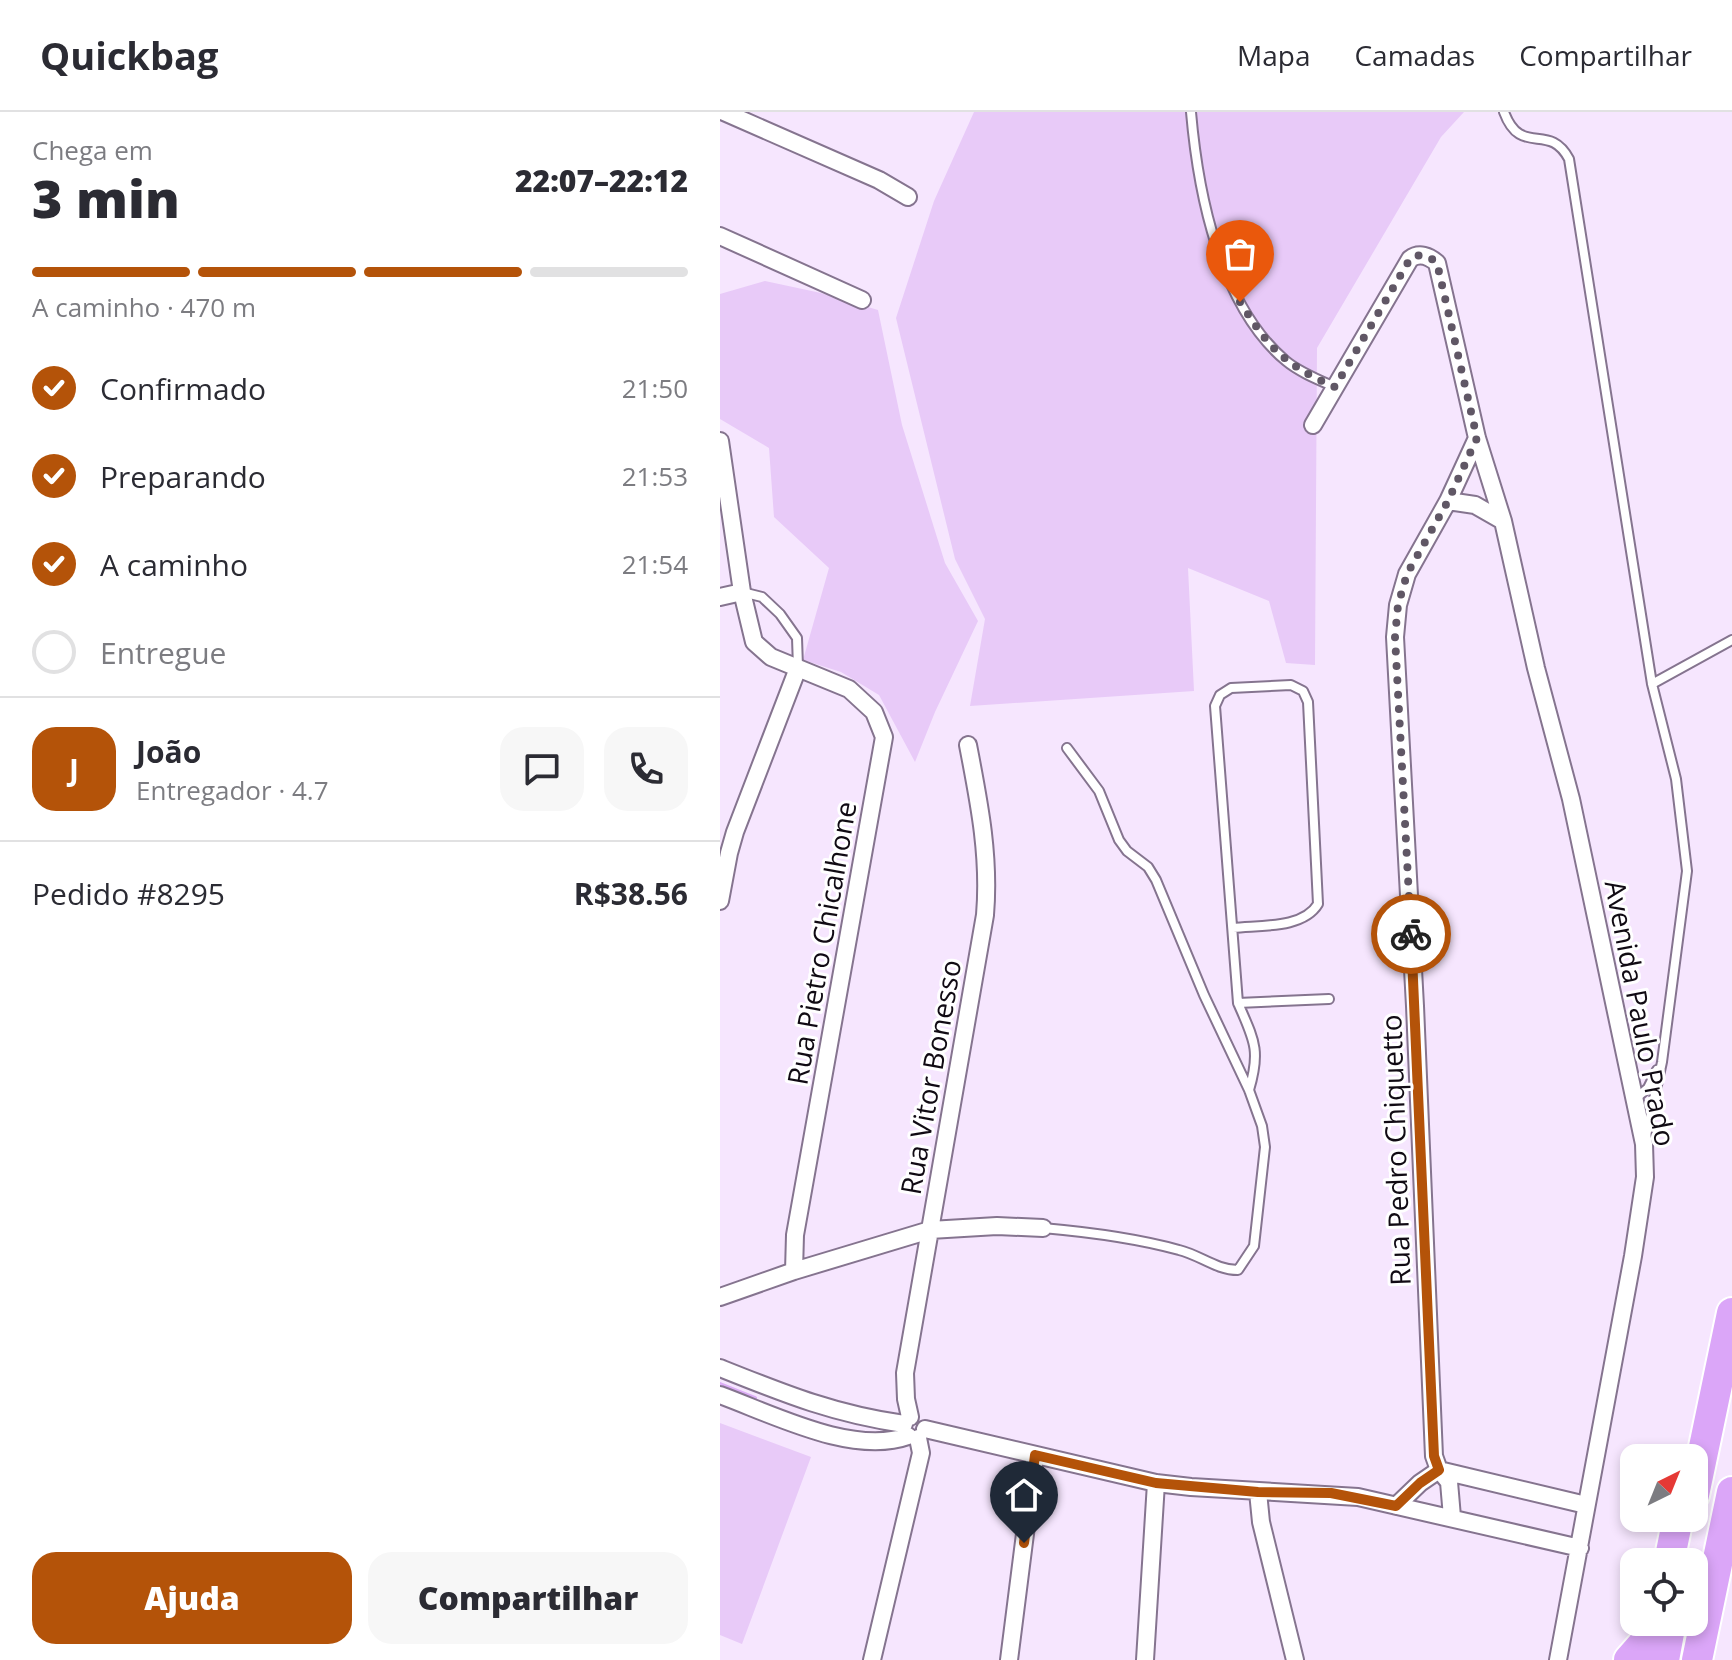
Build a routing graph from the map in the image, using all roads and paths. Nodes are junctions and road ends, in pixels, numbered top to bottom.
1 (724, 112) edge
2 (1191, 112) edge
3 (1504, 112) edge
4 (908, 197) dead end
5 (720, 236) edge
6 (862, 300) dead end
7 (1335, 387) junction
8 (1313, 425) dead end
9 (1477, 438) junction
10 (721, 453) edge
11 (1464, 467) junction
12 (1491, 477) junction
13 (1448, 501) junction
14 (1503, 521) junction
15 (742, 592) junction
16 (720, 597) edge
17 (1732, 640) edge
18 (798, 668) junction
19 (1652, 684) junction
20 (968, 745) dead end
21 (1067, 748) dead end
22 (720, 901) edge
23 (1233, 928) junction
24 (1329, 999) dead end
25 (1238, 1003) junction
26 (1662, 1062) junction
27 (1249, 1090) junction
28 (1635, 1099) junction
29 (1644, 1144) junction
30 (1043, 1228) joint
31 (930, 1230) junction
32 (794, 1271) junction
33 (720, 1297) edge
34 (1732, 1313) edge
35 (720, 1368) edge
36 (720, 1395) edge
37 (913, 1429) junction
38 (1705, 1444) edge
39 (1035, 1455) junction
40 (1439, 1470) junction
41 (1156, 1483) junction
42 (1258, 1492) junction
43 (1732, 1492) edge
44 (1586, 1505) junction
45 (1396, 1506) junction
46 (1452, 1517) junction
47 (1730, 1538) edge
48 (1580, 1548) junction
49 (1649, 1636) edge
50 (1668, 1636) edge
51 (872, 1660) edge
52 (1009, 1660) edge
53 (1145, 1660) edge
54 (1295, 1660) edge
55 (1558, 1660) edge
56 (1629, 1660) edge
57 (1664, 1660) edge
58 (1697, 1660) edge
59 (1716, 1660) edge

1 - 4 street
2 - 7 lane
3 - 19 lane
5 - 6 street
7 - 8 street
7 - 9 street, Avenida Paulo Prado
9 - 11 street, Rua Pedro Chiquetto
9 - 12 street, Avenida Paulo Prado
10 - 15 street, Rua Pietro Chicalhone
11 - 12 street
11 - 13 street, Rua Pedro Chiquetto
12 - 14 street, Avenida Paulo Prado
13 - 14 street
13 - 40 street, Rua Pedro Chiquetto
14 - 28 street, Avenida Paulo Prado
15 - 16 street
15 - 18 street, Rua Pietro Chicalhone
15 - 18 lane
17 - 19 lane
18 - 22 street
18 - 32 street, Rua Pietro Chicalhone
19 - 26 lane
20 - 31 street, Rua Vitor Bonesso
21 - 27 lane
23 - 23 lane
23 - 25 lane
24 - 25 lane
25 - 27 lane
26 - 28 lane
26 - 29 lane
27 - 30 lane
28 - 29 street, Avenida Paulo Prado
29 - 44 street, Avenida Paulo Prado
30 - 31 street
31 - 32 street
31 - 37 street, Rua Vitor Bonesso
32 - 33 street
34 - 38 highway
35 - 37 street
36 - 37 street
37 - 39 street
37 - 51 street, Rua Vitor Bonesso
39 - 41 street
39 - 52 street
40 - 44 street
40 - 45 street
40 - 46 street, Rua Pedro Chiquetto
41 - 42 street
41 - 53 street
42 - 45 street
42 - 54 street
43 - 47 highway
44 - 48 street, Avenida Paulo Prado
45 - 46 street
46 - 48 street
47 - 58 highway
47 - 59 highway
48 - 55 street, Avenida Paulo Prado
49 - 56 highway
50 - 57 highway

